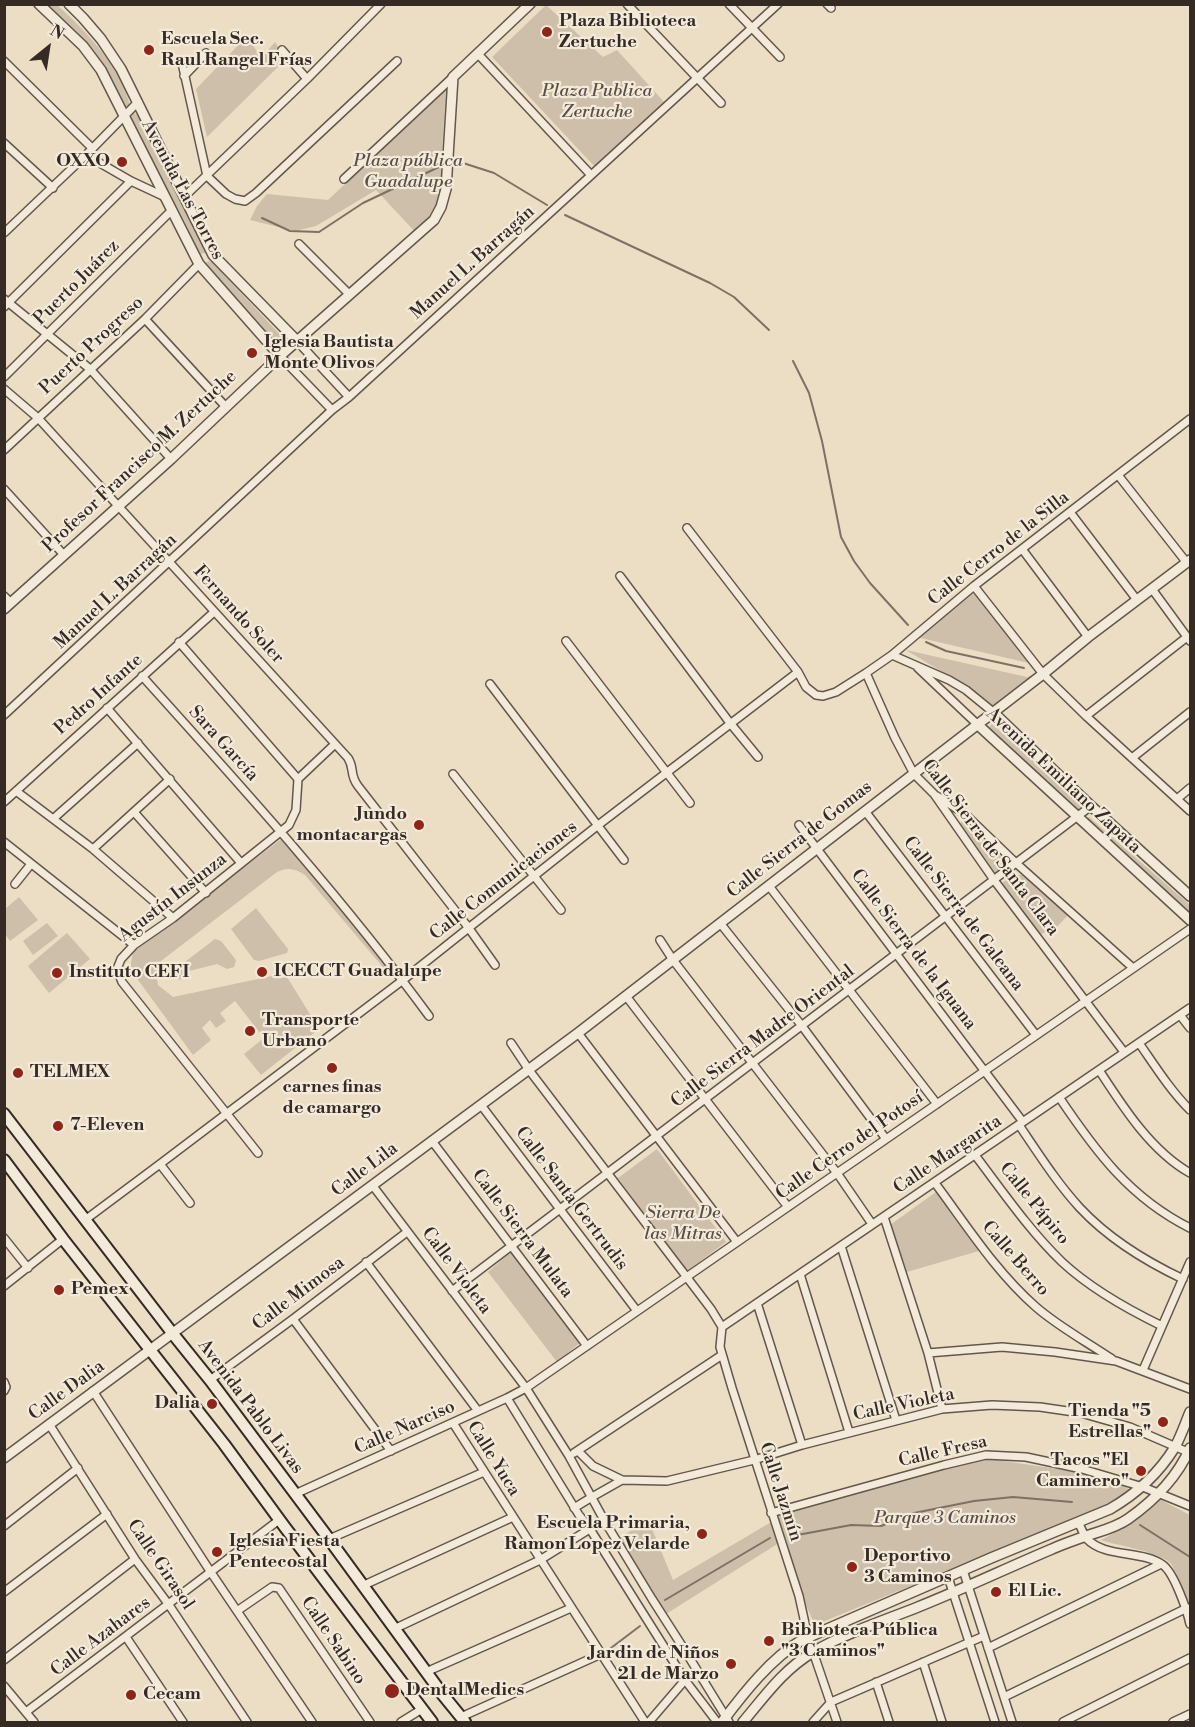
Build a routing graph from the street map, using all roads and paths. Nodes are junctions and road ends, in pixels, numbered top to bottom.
1 (39, 4) edge
2 (69, 4) edge
3 (381, 4) edge
4 (530, 4) edge
5 (627, 4) edge
6 (729, 4) edge
7 (778, 4) edge
8 (752, 28) junction
9 (282, 50) dead end
10 (206, 53) dead end
11 (478, 54) junction
12 (780, 57) dead end
13 (4, 60) edge
14 (397, 61) dead end
15 (182, 63) dead end
16 (184, 76) junction
17 (453, 77) junction
18 (307, 78) junction
19 (697, 79) junction
20 (138, 102) junction
21 (721, 103) dead end
22 (124, 117) junction
23 (4, 143) edge
24 (92, 148) junction
25 (86, 155) junction
26 (591, 175) junction
27 (207, 176) junction
28 (344, 179) dead end
29 (131, 181) junction
30 (53, 188) junction
31 (163, 196) junction
32 (184, 197) junction
33 (171, 210) junction
34 (5, 231) edge
35 (299, 244) dead end
36 (200, 264) junction
37 (349, 294) junction
38 (6, 303) edge
39 (145, 319) junction
40 (47, 334) junction
41 (297, 342) junction
42 (280, 356) junction
43 (90, 369) junction
44 (4, 377) edge
45 (4, 389) edge
46 (349, 397) junction
47 (226, 407) junction
48 (332, 411) junction
49 (38, 418) junction
50 (1191, 418) edge
51 (4, 450) edge
52 (171, 459) junction
53 (1118, 475) junction
54 (4, 489) edge
55 (118, 507) junction
56 (1070, 512) junction
57 (687, 528) dead end
58 (1022, 549) junction
59 (64, 555) junction
60 (170, 562) junction
61 (1189, 562) edge
62 (620, 576) dead end
63 (974, 586) junction
64 (1152, 589) junction
65 (1137, 600) junction
66 (7, 603) edge
67 (214, 612) junction
68 (1088, 637) junction
69 (1189, 639) edge
70 (566, 641) dead end
71 (179, 642) junction
72 (892, 655) junction
73 (914, 664) junction
74 (798, 672) junction
75 (866, 673) junction
76 (1043, 674) junction
77 (142, 676) junction
78 (490, 684) dead end
79 (107, 708) junction
80 (993, 712) junction
81 (1191, 712) edge
82 (4, 715) edge
83 (1086, 716) junction
84 (730, 723) junction
85 (977, 724) junction
86 (138, 743) junction
87 (335, 744) junction
88 (758, 757) dead end
89 (1132, 758) junction
90 (666, 773) junction
91 (453, 774) dead end
92 (914, 774) junction
93 (170, 779) junction
94 (298, 779) junction
95 (1191, 788) edge
96 (16, 791) junction
97 (934, 794) junction
98 (1177, 799) junction
99 (4, 802) edge
100 (690, 803) dead end
101 (1091, 806) junction
102 (865, 811) junction
103 (1191, 811) edge
104 (134, 812) junction
105 (1077, 817) junction
106 (53, 819) junction
107 (799, 825) dead end
108 (597, 826) junction
109 (282, 831) junction
110 (4, 842) edge
111 (93, 849) junction
112 (817, 849) junction
113 (624, 860) dead end
114 (241, 863) junction
115 (1016, 863) junction
116 (32, 864) junction
117 (533, 876) junction
118 (994, 880) junction
119 (15, 884) dead end
120 (769, 886) junction
121 (206, 893) junction
122 (1191, 896) edge
123 (561, 910) dead end
124 (946, 916) junction
125 (173, 918) junction
126 (1191, 920) edge
127 (720, 923) junction
128 (468, 927) junction
129 (1191, 929) edge
130 (660, 940) dead end
131 (134, 945) junction
132 (897, 954) junction
133 (673, 960) junction
134 (495, 965) dead end
135 (1133, 968) junction
136 (403, 980) junction
137 (849, 990) junction
138 (626, 996) junction
139 (1086, 1001) junction
140 (1191, 1008) edge
141 (1180, 1015) junction
142 (429, 1016) dead end
143 (802, 1026) junction
144 (1191, 1028) edge
145 (578, 1033) junction
146 (1036, 1035) junction
147 (511, 1043) dead end
148 (1139, 1043) junction
149 (1124, 1052) junction
150 (753, 1063) junction
151 (529, 1070) junction
152 (986, 1070) junction
153 (1099, 1070) junction
154 (1059, 1097) junction
155 (705, 1099) junction
156 (936, 1104) junction
157 (481, 1105) junction
158 (1191, 1110) edge
159 (226, 1113) junction
160 (4, 1114) edge
161 (1021, 1124) junction
162 (657, 1136) junction
163 (886, 1139) junction
164 (432, 1141) junction
165 (258, 1153) dead end
166 (975, 1155) junction
167 (4, 1160) edge
168 (160, 1164) junction
169 (608, 1173) junction
170 (837, 1173) junction
171 (1191, 1173) edge
172 (935, 1183) junction
173 (373, 1186) junction
174 (190, 1203) dead end
175 (788, 1207) junction
176 (559, 1210) junction
177 (884, 1216) junction
178 (85, 1220) junction
179 (872, 1224) junction
180 (1191, 1228) edge
181 (407, 1232) junction
182 (4, 1238) edge
183 (63, 1239) junction
184 (737, 1242) junction
185 (512, 1246) junction
186 (841, 1246) junction
187 (1191, 1262) edge
188 (366, 1263) junction
189 (28, 1268) junction
190 (800, 1274) junction
191 (687, 1277) junction
192 (1183, 1279) junction
193 (4, 1286) edge
194 (452, 1291) junction
195 (757, 1303) junction
196 (637, 1311) junction
197 (293, 1319) junction
198 (1162, 1326) junction
199 (722, 1327) junction
200 (173, 1334) junction
201 (587, 1346) junction
202 (150, 1350) junction
203 (928, 1353) junction
204 (722, 1355) junction
205 (1116, 1361) junction
206 (1143, 1370) junction
207 (210, 1380) junction
208 (526, 1388) junction
209 (1191, 1389) edge
210 (93, 1391) junction
211 (507, 1398) junction
212 (942, 1409) junction
213 (478, 1411) junction
214 (1191, 1412) edge
215 (896, 1420) junction
216 (453, 1422) junction
217 (49, 1424) junction
218 (849, 1432) junction
219 (802, 1444) junction
220 (1175, 1446) junction
221 (391, 1451) junction
222 (578, 1451) junction
223 (1190, 1451) edge
224 (569, 1456) junction
225 (4, 1458) edge
226 (754, 1460) junction
227 (78, 1468) junction
228 (484, 1472) junction
229 (622, 1480) junction
230 (1143, 1487) junction
231 (1160, 1493) junction
232 (295, 1494) junction
233 (592, 1497) junction
234 (1191, 1506) edge
235 (574, 1509) junction
236 (771, 1513) junction
237 (107, 1514) junction
238 (513, 1517) junction
239 (279, 1520) junction
240 (604, 1520) junction
241 (1078, 1522) junction
242 (4, 1526) edge
243 (590, 1529) junction
244 (1085, 1536) junction
245 (329, 1539) junction
246 (135, 1559) junction
247 (540, 1560) junction
248 (1161, 1563) junction
249 (963, 1570) junction
250 (210, 1571) junction
251 (948, 1577) junction
252 (362, 1586) junction
253 (968, 1586) junction
254 (4, 1592) edge
255 (953, 1593) junction
256 (169, 1605) junction
257 (572, 1608) junction
258 (1187, 1608) junction
259 (237, 1611) junction
260 (1191, 1624) edge
261 (394, 1629) junction
262 (984, 1636) junction
263 (126, 1637) junction
264 (808, 1637) junction
265 (969, 1642) junction
266 (988, 1648) junction
267 (814, 1652) junction
268 (601, 1654) junction
269 (1191, 1658) edge
270 (4, 1660) edge
271 (923, 1662) junction
272 (426, 1672) junction
273 (685, 1680) junction
274 (876, 1682) junction
275 (4, 1686) edge
276 (1004, 1697) junction
277 (831, 1702) junction
278 (422, 1709) junction
279 (27, 1712) junction
280 (1191, 1714) edge
281 (463, 1720) edge
282 (726, 1720) edge
283 (34, 1722) edge
284 (183, 1722) edge
285 (247, 1722) edge
286 (312, 1722) edge
287 (370, 1722) edge
288 (401, 1722) edge
289 (432, 1722) edge
290 (647, 1722) edge
291 (717, 1722) edge
292 (743, 1722) edge
293 (813, 1722) edge
294 (837, 1722) edge
295 (889, 1722) edge
296 (942, 1722) edge
297 (995, 1722) edge
298 (1012, 1722) edge
299 (1063, 1722) edge
300 (1173, 1722) edge

1 - 22 street, Avenida Las Torres
2 - 20 street, Avenida Las Torres
3 - 18 street
4 - 11 street
5 - 19 street
6 - 8 street
7 - 8 street, Manuel L. Barragán
8 - 12 street
8 - 19 street, Manuel L. Barragán
9 - 18 street
10 - 16 street
11 - 17 street
11 - 26 street
13 - 24 street
14 - 27 street
15 - 16 street
16 - 27 street
17 - 28 street
17 - 37 street, Profesor Francisco M. Zertuche
18 - 27 street
19 - 21 street
19 - 26 street, Manuel L. Barragán
20 - 22 street
20 - 32 street, Avenida Las Torres
22 - 24 street
22 - 31 street, Avenida Las Torres
23 - 30 street
24 - 25 street
25 - 29 street
25 - 30 street
26 - 46 street, Manuel L. Barragán
27 - 32 street
29 - 31 street
29 - 38 street
30 - 34 street
31 - 33 street, Avenida Las Torres
32 - 41 street, Avenida Las Torres
33 - 36 street, Avenida Las Torres
33 - 40 street, Puerto Juárez
35 - 37 street
36 - 39 street, Puerto Progreso
36 - 42 street, Avenida Las Torres
37 - 41 street, Profesor Francisco M. Zertuche
38 - 40 street
39 - 43 street, Puerto Progreso
39 - 47 street
40 - 43 street
40 - 44 street, Puerto Juárez
41 - 42 street, Profesor Francisco M. Zertuche
41 - 46 street, Avenida Las Torres
42 - 47 street, Profesor Francisco M. Zertuche
42 - 48 street, Avenida Las Torres
43 - 49 street, Puerto Progreso
43 - 52 street
45 - 49 street, Fernando Soler
46 - 48 street, Manuel L. Barragán
47 - 52 street, Profesor Francisco M. Zertuche
48 - 60 street, Manuel L. Barragán
49 - 51 street, Puerto Progreso
49 - 55 street, Fernando Soler
50 - 53 street, Calle Cerro de la Silla
52 - 55 street, Profesor Francisco M. Zertuche
53 - 56 street, Calle Cerro de la Silla
53 - 61 street
54 - 59 street
55 - 59 street, Profesor Francisco M. Zertuche
55 - 60 street, Fernando Soler
56 - 58 street, Calle Cerro de la Silla
56 - 65 street
57 - 74 street
58 - 63 street, Calle Cerro de la Silla
58 - 68 street
59 - 66 street, Profesor Francisco M. Zertuche
60 - 67 street, Fernando Soler
60 - 82 street, Manuel L. Barragán
61 - 64 street, Calle Sierra de Gomas
62 - 84 street
63 - 72 street, Calle Cerro de la Silla
63 - 76 street
64 - 65 street, Calle Sierra de Gomas
64 - 69 street
65 - 68 street, Calle Sierra de Gomas
67 - 71 street, Pedro Infante
67 - 87 street, Fernando Soler
68 - 76 street, Calle Sierra de Gomas
69 - 83 street
70 - 90 street
71 - 77 street, Pedro Infante
71 - 94 street
72 - 73 street, Avenida Emiliano Zapata
72 - 75 street, Calle Cerro de la Silla
73 - 80 street, Avenida Emiliano Zapata
73 - 85 street, Avenida Emiliano Zapata
74 - 75 street, Calle Cerro de la Silla
74 - 84 street, Calle Comunicaciones
75 - 92 street, Calle Sierra de Santa Clara
76 - 80 street, Calle Sierra de Gomas
76 - 83 street
77 - 79 street, Pedro Infante
77 - 109 street, Sara García
78 - 108 street
79 - 86 street
79 - 96 street, Pedro Infante
80 - 85 street, Calle Sierra de Gomas
80 - 101 street, Avenida Emiliano Zapata
81 - 89 street
83 - 89 street
84 - 88 street
84 - 90 street, Calle Comunicaciones
85 - 92 street, Calle Sierra de Gomas
85 - 105 street, Avenida Emiliano Zapata
86 - 93 street
86 - 106 street
87 - 94 street
87 - 128 street, Fernando Soler
89 - 98 street
90 - 100 street
90 - 108 street, Calle Comunicaciones
91 - 117 street
92 - 97 street, Calle Sierra de Santa Clara
92 - 102 street, Calle Sierra de Gomas
93 - 104 street
93 - 114 street
94 - 109 street, Agustín Insunza
95 - 98 street
96 - 99 street, Pedro Infante
96 - 106 street
97 - 115 street
97 - 118 street, Calle Sierra de Santa Clara
98 - 103 street
101 - 105 street, Calle Sierra Madre Oriental
101 - 122 street, Avenida Emiliano Zapata
102 - 112 street, Calle Sierra de Gomas
102 - 124 street, Calle Sierra de Galeana
104 - 111 street
104 - 121 street
105 - 115 street, Calle Sierra Madre Oriental
105 - 126 street, Avenida Emiliano Zapata
106 - 111 street
107 - 112 street, Calle Sierra de la Iguana
108 - 113 street
108 - 117 street, Calle Comunicaciones
109 - 114 street, Agustín Insunza
109 - 136 street, Sara García
110 - 116 street
111 - 125 street
112 - 120 street, Calle Sierra de Gomas
112 - 132 street, Calle Sierra de la Iguana
114 - 121 street, Agustín Insunza
115 - 118 street, Calle Sierra Madre Oriental
115 - 135 street
116 - 119 street
116 - 131 street
117 - 123 street
117 - 128 street, Calle Comunicaciones
118 - 124 street, Calle Sierra Madre Oriental
118 - 139 street, Calle Sierra de Santa Clara
120 - 127 street, Calle Sierra de Gomas
120 - 137 street
121 - 125 street, Agustín Insunza
124 - 132 street, Calle Sierra Madre Oriental
124 - 146 street, Calle Sierra de Galeana
125 - 131 street, Agustín Insunza
127 - 133 street, Calle Sierra de Gomas
127 - 143 street
128 - 134 street, Fernando Soler
128 - 136 street, Calle Comunicaciones
129 - 135 street, Calle Cerro del Potosí
130 - 133 street
131 - 159 street, Agustín Insunza
132 - 137 street, Calle Sierra Madre Oriental
132 - 152 street, Calle Sierra de la Iguana
133 - 138 street, Calle Sierra de Gomas
133 - 150 street
135 - 139 street, Calle Cerro del Potosí
136 - 142 street, Sara García
136 - 159 street, Calle Comunicaciones
137 - 143 street, Calle Sierra Madre Oriental
137 - 156 street
138 - 145 street, Calle Sierra de Gomas
138 - 155 street
139 - 146 street, Calle Cerro del Potosí
139 - 149 street, Calle Sierra de Santa Clara
140 - 141 street, Calle Margarita
141 - 144 street
141 - 148 street, Calle Margarita
143 - 150 street, Calle Sierra Madre Oriental
143 - 163 street
145 - 151 street, Calle Lila
145 - 162 street
146 - 152 street, Calle Cerro del Potosí
147 - 151 street
148 - 149 street, Calle Margarita
148 - 158 street
149 - 153 street, Calle Margarita
150 - 155 street, Calle Sierra Madre Oriental
150 - 170 street
151 - 157 street, Calle Lila
151 - 169 street
152 - 156 street, Calle Cerro del Potosí
152 - 161 street, Calle Sierra de la Iguana
153 - 154 street, Calle Margarita
153 - 171 street
154 - 161 street, Calle Margarita
154 - 180 street
155 - 162 street, Calle Sierra Madre Oriental
155 - 175 street
156 - 163 street, Calle Cerro del Potosí
157 - 164 street, Calle Lila
157 - 176 street, Calle Santa Gertrudis
159 - 165 street, Agustín Insunza
159 - 168 street, Calle Comunicaciones
160 - 178 main road, Avenida Pablo Livas
161 - 166 street, Calle Margarita
161 - 192 street, Calle Sierra de la Iguana
162 - 169 street, Calle Sierra Madre Oriental
162 - 184 street
163 - 170 street, Calle Cerro del Potosí
164 - 173 street, Calle Lila
164 - 185 street, Calle Sierra Mulata
166 - 172 street, Calle Margarita
166 - 198 street, Calle Pápiro
167 - 183 main road
168 - 174 street
168 - 178 street, Calle Comunicaciones
169 - 176 street, Calle Sierra Madre Oriental
169 - 191 street
170 - 175 street, Calle Cerro del Potosí
170 - 179 street
172 - 177 street, Calle Margarita
172 - 205 street, Calle Berro
173 - 181 street, Calle Violeta
173 - 200 street, Calle Lila
175 - 184 street, Calle Cerro del Potosí
176 - 185 street, Calle Sierra Madre Oriental
176 - 196 street, Calle Santa Gertrudis
177 - 179 street, Calle Margarita
177 - 203 street
178 - 200 main road, Avenida Pablo Livas
179 - 186 street, Calle Margarita
181 - 188 street, Calle Mimosa
181 - 194 street, Calle Violeta
182 - 189 street
183 - 189 street
183 - 202 main road
184 - 191 street, Calle Cerro del Potosí
185 - 194 street, Calle Sierra Madre Oriental
185 - 201 street, Calle Sierra Mulata
186 - 190 street, Calle Margarita
186 - 215 street
187 - 192 street
188 - 197 street, Calle Mimosa
188 - 213 street
189 - 193 street
190 - 195 street, Calle Margarita
190 - 218 street
191 - 196 street, Calle Cerro del Potosí
191 - 199 street
192 - 198 street
194 - 208 street, Calle Violeta
195 - 199 street, Calle Margarita
195 - 219 street
196 - 201 street, Calle Cerro del Potosí
197 - 207 street, Calle Mimosa
197 - 221 street
198 - 206 street
199 - 204 street, Calle Jazmín
200 - 202 street, Calle Lila
200 - 207 main road, Avenida Pablo Livas
201 - 208 street, Calle Cerro del Potosí
202 - 210 street, Calle Dalia
202 - 239 main road
203 - 205 street
203 - 212 street
204 - 222 street
204 - 226 street, Calle Jazmín
205 - 206 street
206 - 209 street
207 - 232 main road, Avenida Pablo Livas
208 - 211 street, Calle Narciso
208 - 224 street, Calle Violeta
210 - 217 street, Calle Dalia
210 - 250 street
211 - 213 street, Calle Narciso
211 - 235 street
212 - 215 street, Calle Violeta
212 - 220 street, Calle Violeta
213 - 216 street, Calle Narciso
214 - 220 street
215 - 218 street, Calle Violeta
216 - 221 street, Calle Narciso
216 - 228 street, Calle Yuca
217 - 225 street, Calle Dalia
217 - 227 street, Calle Girasol
218 - 219 street, Calle Violeta
219 - 226 street, Calle Violeta
220 - 223 street, Calle Violeta
220 - 230 street
221 - 232 street, Calle Narciso
222 - 224 street
222 - 229 street, Calle Violeta
223 - 231 street
224 - 233 street, Calle Violeta
226 - 229 street, Calle Violeta
226 - 236 street, Calle Jazmín
227 - 237 street, Calle Girasol
227 - 242 street
228 - 238 street, Calle Yuca
228 - 245 street
229 - 233 street
230 - 231 street, Calle Fresa
230 - 236 street, Calle Fresa
230 - 241 street
231 - 234 street, Calle Fresa
231 - 244 street
232 - 245 main road, Avenida Pablo Livas
233 - 235 street
233 - 240 street, Calle Violeta
235 - 243 street
236 - 264 street, Calle Jazmín
237 - 246 street, Calle Girasol
237 - 254 street
238 - 247 street, Calle Yuca
238 - 252 street
239 - 250 street, Calle Azahares
239 - 278 main road
240 - 243 street
240 - 282 street, Calle Violeta
241 - 244 street
241 - 249 street
243 - 247 street
243 - 273 street
244 - 248 street
244 - 253 street
245 - 252 main road, Avenida Pablo Livas
246 - 256 street, Calle Girasol
246 - 270 street
247 - 257 street, Calle Yuca
247 - 261 street
248 - 258 street
248 - 266 street
249 - 251 street
249 - 253 street
250 - 256 street, Calle Azahares
250 - 259 street
251 - 255 street
251 - 264 street
252 - 261 main road, Avenida Pablo Livas
253 - 255 street
253 - 262 street
255 - 265 street
255 - 267 street
256 - 263 street, Calle Azahares
256 - 285 street, Calle Girasol
257 - 268 street, Calle Yuca
257 - 272 street
258 - 260 street
258 - 276 street
259 - 286 street
259 - 287 street, Calle Sabino
261 - 272 main road, Avenida Pablo Livas
262 - 265 street
262 - 266 street
263 - 279 street, Calle Azahares
263 - 284 street
264 - 267 street, Calle Jazmín
264 - 282 street
265 - 271 street
265 - 297 street
266 - 276 street
267 - 277 street, Calle Jazmín
267 - 292 street
268 - 281 street
268 - 290 street, Calle Yuca
269 - 299 street
271 - 274 street
271 - 296 street
272 - 281 main road, Avenida Pablo Livas
273 - 290 street
273 - 291 street
274 - 277 street
274 - 295 street
275 - 279 street
276 - 298 street
277 - 293 street
277 - 294 street, Calle Jazmín
278 - 288 street
278 - 289 main road
279 - 283 street
280 - 300 street

